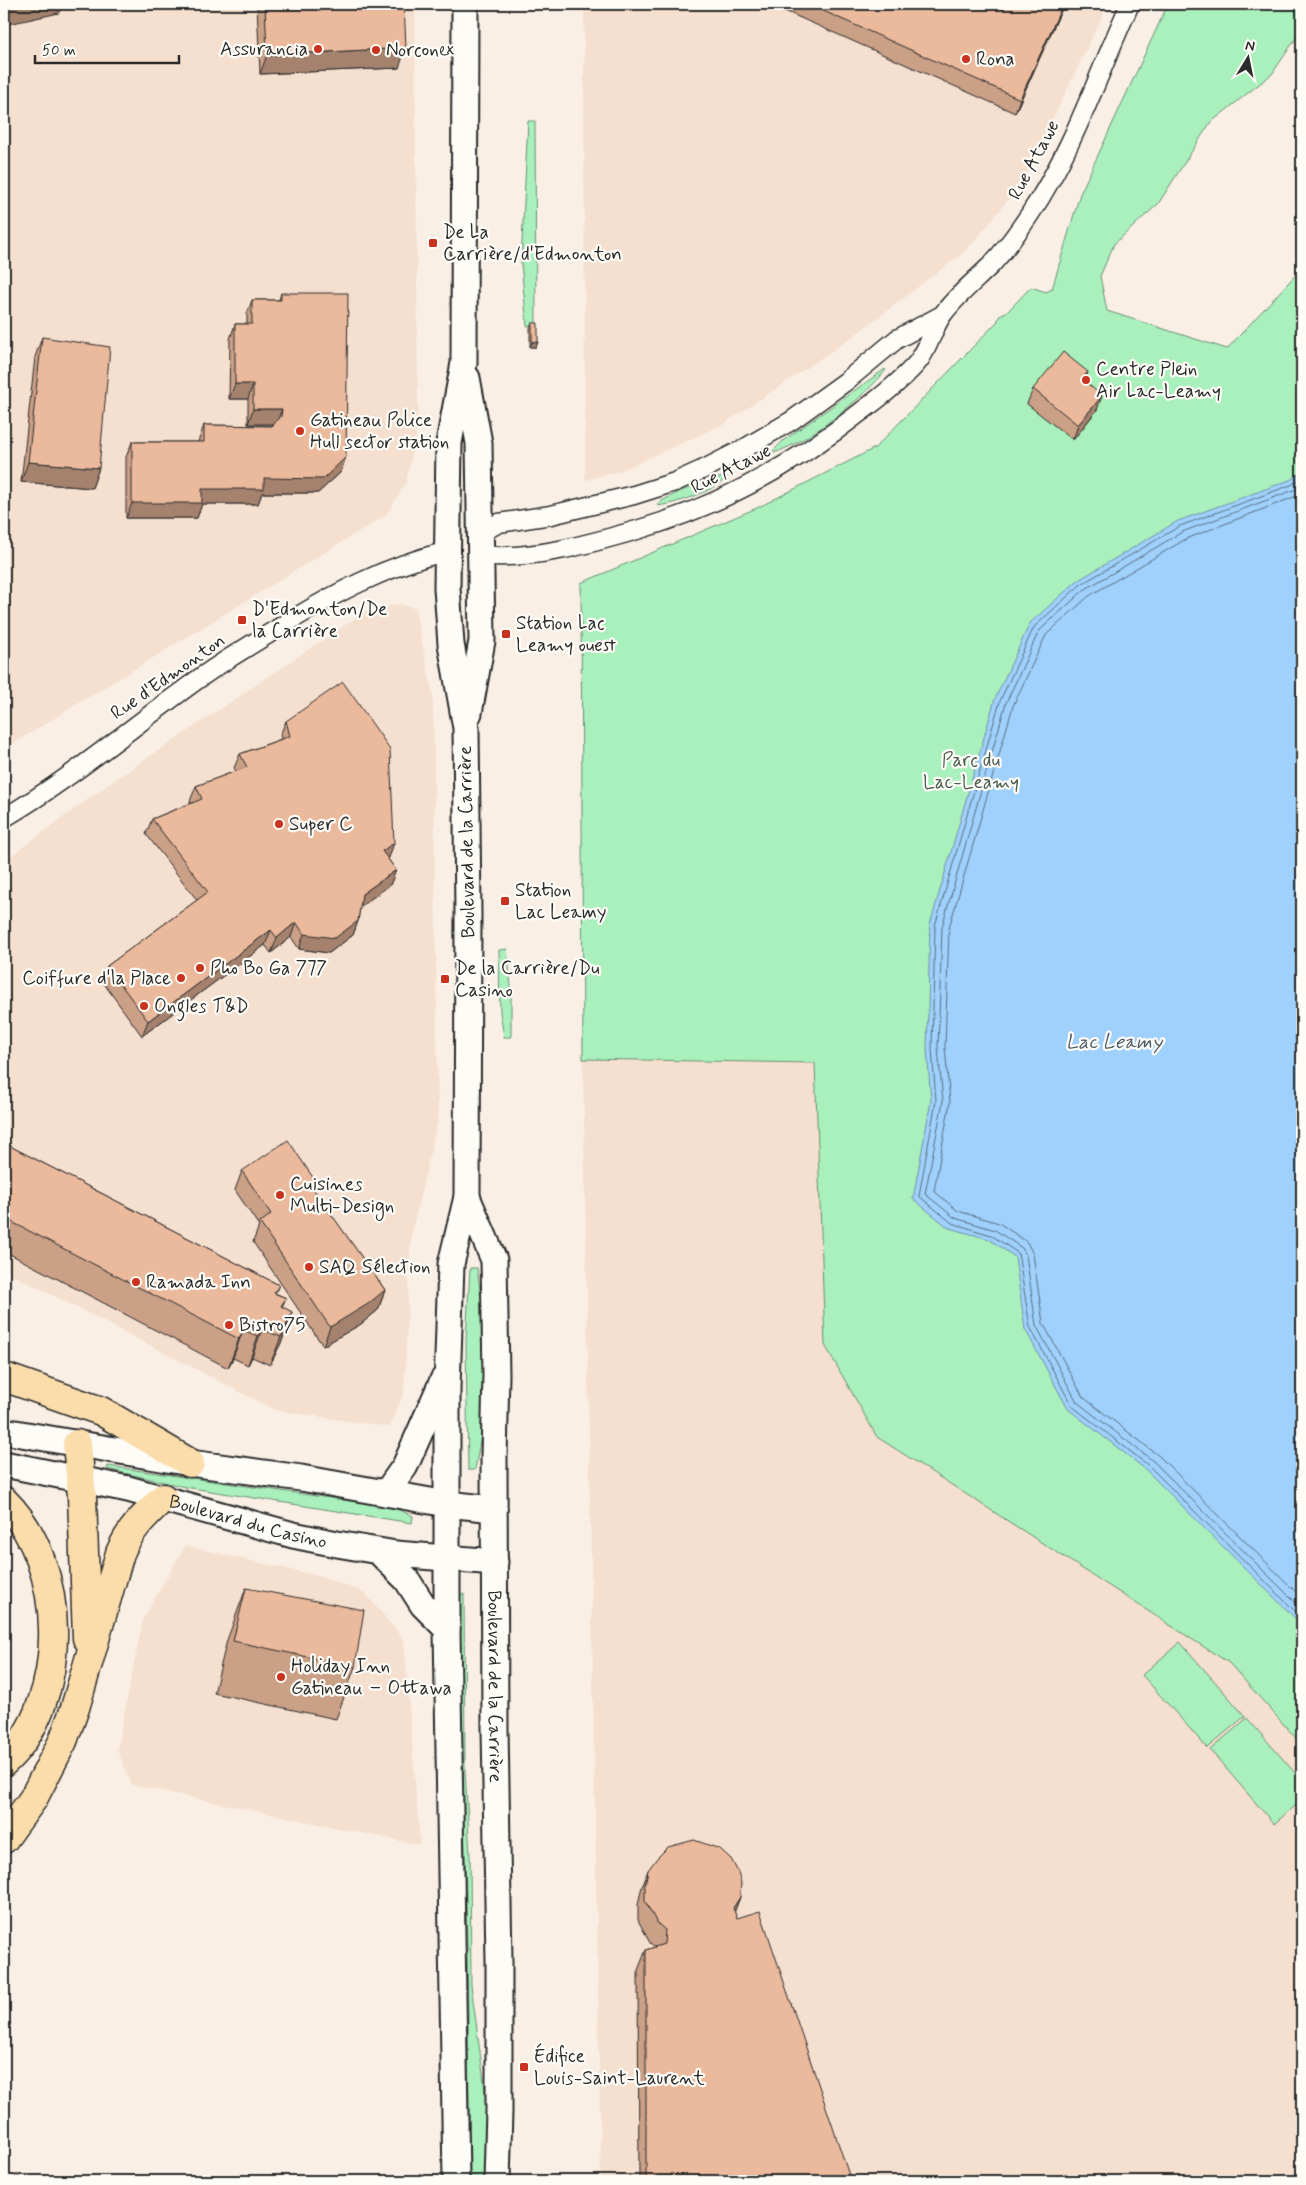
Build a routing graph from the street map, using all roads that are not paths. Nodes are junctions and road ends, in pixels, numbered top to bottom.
1 (465, 4) edge
2 (1130, 4) edge
3 (942, 315) junction
4 (464, 363) junction
5 (480, 544) junction
6 (448, 551) junction
7 (466, 728) junction
8 (4, 818) edge
9 (467, 1197) junction
10 (447, 1371) junction
11 (4, 1377) edge
12 (4, 1431) edge
13 (77, 1444) junction
14 (190, 1463) junction
15 (4, 1464) edge
16 (80, 1478) junction
17 (386, 1493) junction
18 (163, 1498) junction
19 (4, 1502) edge
20 (447, 1504) junction
21 (494, 1509) junction
22 (379, 1552) junction
23 (447, 1558) junction
24 (495, 1562) junction
25 (447, 1629) junction
26 (87, 1662) junction
27 (4, 1762) edge
28 (4, 1839) edge
29 (456, 2181) edge
30 (497, 2181) edge

1 - 4 main road, Boulevard de la Carrière
2 - 3 street, Rue Atawe
3 - 5 street, Rue Atawe
3 - 5 street, Rue Atawe
4 - 5 main road, Boulevard de la Carrière
4 - 6 main road, Boulevard de la Carrière
5 - 6 main road
5 - 7 main road, Boulevard de la Carrière
6 - 7 main road, Boulevard de la Carrière
6 - 8 street, Rue d'Edmonton
7 - 9 main road, Boulevard de la Carrière
9 - 10 main road, Boulevard de la Carrière
9 - 21 main road, Boulevard de la Carrière
10 - 17 main road
10 - 20 main road, Boulevard de la Carrière
11 - 14 highway
12 - 13 main road, Boulevard du Casino
13 - 14 main road, Boulevard du Casino
13 - 16 highway
14 - 17 main road, Boulevard du Casino
15 - 16 main road, Boulevard du Casino
16 - 18 main road, Boulevard du Casino
16 - 26 highway
17 - 20 main road, Boulevard du Casino
18 - 22 main road, Boulevard du Casino
18 - 26 highway
19 - 27 highway
20 - 21 main road, Boulevard du Casino
20 - 23 main road, Boulevard de la Carrière
21 - 24 main road, Boulevard de la Carrière
22 - 23 main road, Boulevard du Casino
22 - 25 main road
23 - 24 main road, Boulevard du Casino
23 - 25 main road, Boulevard de la Carrière
24 - 30 main road, Boulevard de la Carrière
25 - 29 main road, Boulevard de la Carrière
26 - 28 highway

